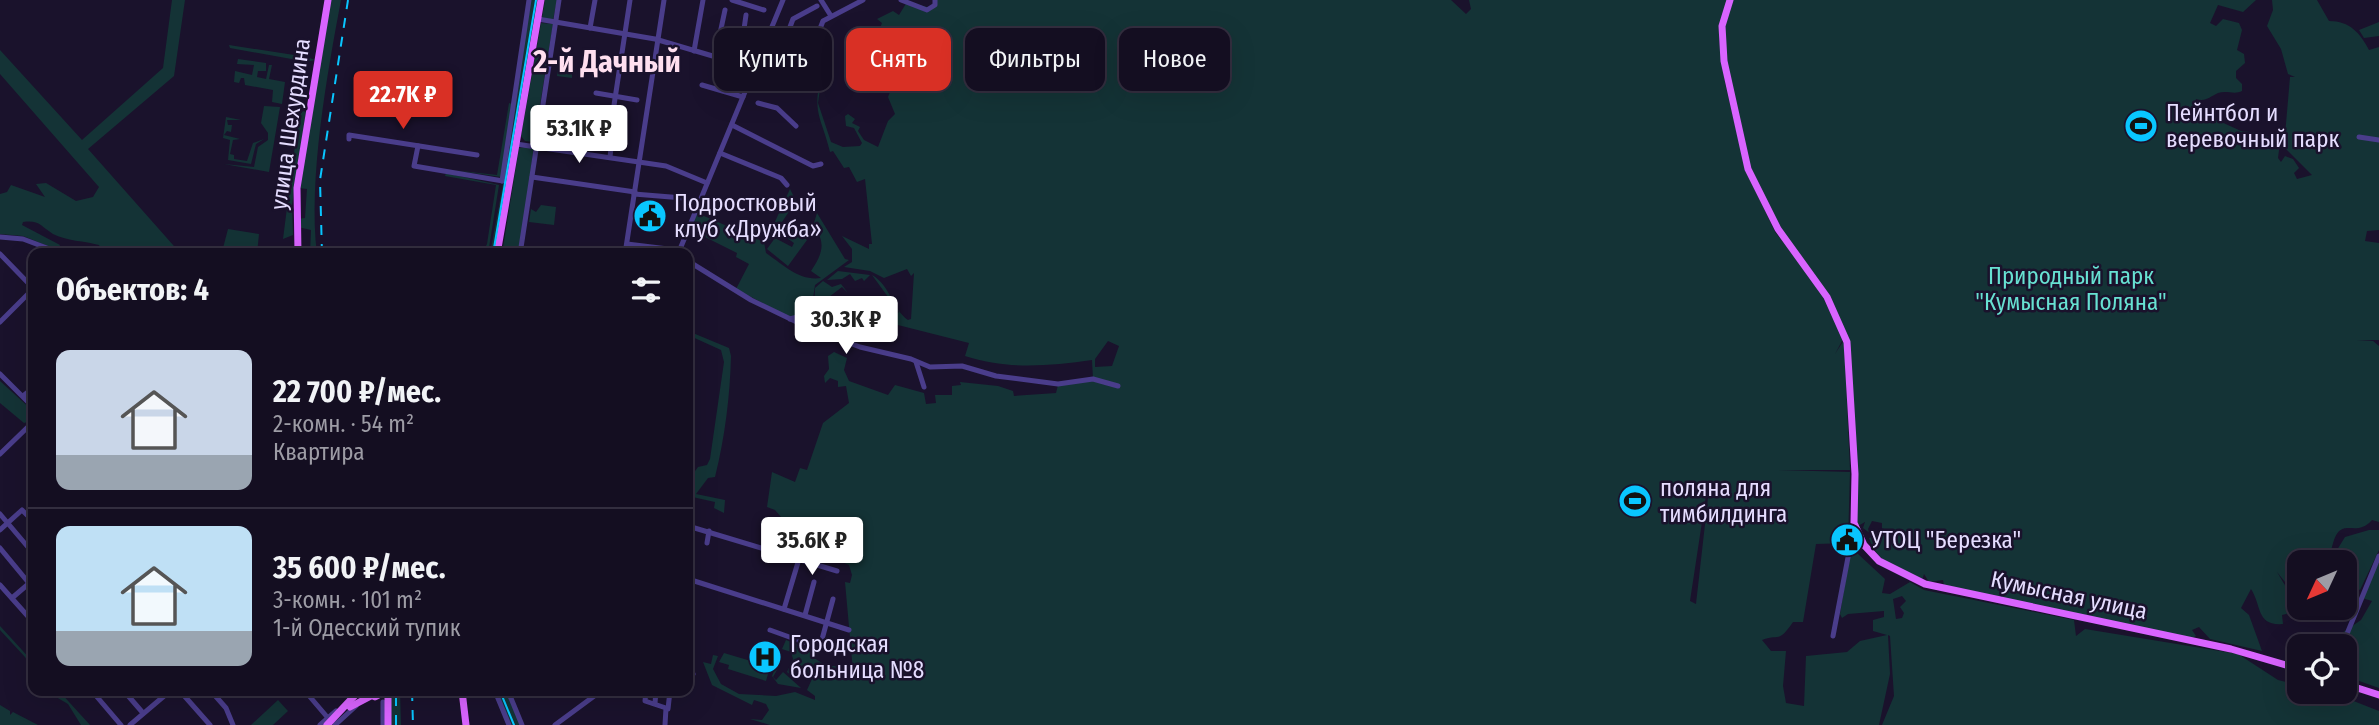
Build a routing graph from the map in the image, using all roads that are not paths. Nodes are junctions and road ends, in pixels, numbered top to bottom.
1 (328, 0) edge
2 (529, 0) edge
3 (541, 0) edge
4 (559, 0) edge
5 (595, 0) edge
6 (630, 0) edge
7 (664, 0) edge
8 (703, 0) edge
9 (732, 0) edge
10 (783, 0) edge
11 (863, 0) edge
12 (901, 0) edge
13 (934, 0) edge
14 (1730, 0) edge
15 (744, 2) edge
16 (819, 3) edge
17 (725, 10) dead end
18 (764, 10) dead end
19 (747, 15) dead end
20 (831, 16) junction
21 (538, 19) junction
22 (555, 22) junction
23 (721, 28) edge
24 (745, 28) edge
25 (773, 28) edge
26 (790, 28) edge
27 (820, 28) edge
28 (590, 29) junction
29 (625, 35) junction
30 (659, 41) junction
31 (694, 51) junction
32 (714, 57) edge
33 (702, 85) dead end
34 (746, 91) edge
35 (596, 93) dead end
36 (615, 96) junction
37 (743, 97) junction
38 (637, 100) dead end
39 (758, 103) dead end
40 (732, 125) junction
41 (796, 126) dead end
42 (2359, 137) dead end
43 (349, 139) dead end
44 (2379, 140) edge
45 (519, 142) junction
46 (537, 145) junction
47 (418, 146) junction
48 (806, 150) dead end
49 (720, 153) junction
50 (477, 155) dead end
51 (610, 157) junction
52 (799, 158) junction
53 (639, 162) junction
54 (821, 164) dead end
55 (532, 177) junction
56 (506, 181) junction
57 (707, 183) junction
58 (787, 184) dead end
59 (634, 193) junction
60 (683, 198) dead end
61 (0, 237) edge
62 (627, 244) junction
63 (48, 248) edge
64 (298, 248) edge
65 (498, 248) edge
66 (521, 248) edge
67 (626, 248) edge
68 (660, 248) edge
69 (680, 248) edge
70 (0, 254) edge
71 (693, 264) edge
72 (28, 284) edge
73 (28, 294) edge
74 (812, 313) dead end
75 (790, 319) junction
76 (0, 322) edge
77 (914, 360) junction
78 (0, 374) edge
79 (1118, 386) dead end
80 (924, 387) dead end
81 (28, 392) edge
82 (23, 396) junction
83 (28, 402) edge
84 (28, 427) edge
85 (0, 454) edge
86 (0, 514) edge
87 (28, 517) edge
88 (7, 523) junction
89 (1854, 523) junction
90 (693, 527) edge
91 (0, 530) edge
92 (709, 531) junction
93 (707, 543) dead end
94 (28, 547) edge
95 (0, 548) edge
96 (2379, 556) edge
97 (799, 559) junction
98 (837, 571) dead end
99 (28, 580) edge
100 (693, 581) edge
101 (814, 582) dead end
102 (0, 585) edge
103 (28, 587) edge
104 (12, 598) junction
105 (833, 599) dead end
106 (784, 609) junction
107 (805, 615) junction
108 (28, 616) edge
109 (826, 621) junction
110 (770, 630) dead end
111 (849, 630) dead end
112 (2347, 634) edge
113 (1833, 636) dead end
114 (2287, 665) edge
115 (2357, 688) edge
116 (2379, 695) edge
117 (96, 696) edge
118 (128, 696) edge
119 (164, 696) edge
120 (184, 696) edge
121 (215, 696) edge
122 (309, 696) edge
123 (353, 696) edge
124 (354, 696) edge
125 (369, 696) edge
126 (387, 696) edge
127 (463, 696) edge
128 (497, 696) edge
129 (510, 696) edge
130 (594, 696) edge
131 (646, 696) edge
132 (655, 696) edge
133 (669, 696) edge
134 (383, 702) junction
135 (654, 703) junction
136 (667, 711) junction
137 (143, 713) junction
138 (340, 713) junction
139 (388, 713) junction
140 (328, 721) edge
141 (121, 725) edge
142 (130, 725) edge
143 (210, 725) edge
144 (233, 725) edge
145 (320, 725) edge
146 (335, 725) edge
147 (385, 725) edge
148 (466, 725) edge
149 (509, 725) edge
150 (522, 725) edge
151 (555, 725) edge
152 (665, 725) edge

1 - 64 main road, улица Шехурдина
2 - 56 street
3 - 21 main road
4 - 22 street
5 - 28 street
6 - 29 street
7 - 30 street
8 - 31 street
9 - 15 street
10 - 25 street
11 - 20 street
12 - 13 street
14 - 89 main road
15 - 18 street
16 - 20 street
16 - 26 street
17 - 23 street
19 - 24 street
20 - 27 street
21 - 22 street
21 - 45 main road
22 - 28 street
22 - 46 street
28 - 29 street
29 - 30 street
29 - 36 street
30 - 31 street
30 - 53 street
31 - 32 street
33 - 37 street
34 - 37 street
35 - 36 street
36 - 38 street
36 - 51 street
37 - 40 street
39 - 41 street
40 - 49 street
40 - 52 street
42 - 44 street
43 - 47 street
45 - 46 street
45 - 56 main road
46 - 51 street
46 - 55 street
47 - 50 street
47 - 56 street
48 - 52 street
49 - 57 street
49 - 58 street
51 - 53 street
52 - 54 street
53 - 57 street
53 - 59 street
55 - 59 street
55 - 66 street
56 - 65 main road
57 - 69 street
59 - 60 street
59 - 62 street
61 - 63 street
62 - 67 street
62 - 68 street
70 - 72 street
71 - 75 street
73 - 76 street
74 - 75 street
75 - 77 street
77 - 79 street
77 - 80 street
78 - 82 street
81 - 82 street
82 - 83 street
84 - 85 street
86 - 88 street
87 - 88 street
88 - 91 street
88 - 94 street
89 - 113 street
89 - 114 main road, Кумысная улица
90 - 92 street
92 - 93 street
92 - 97 street
95 - 99 street
96 - 112 street
97 - 98 street
97 - 106 street
100 - 106 street
101 - 107 street
102 - 104 street
103 - 104 street
104 - 108 street
105 - 109 street
106 - 107 street
107 - 109 street
109 - 110 street
109 - 111 street
115 - 116 main road
117 - 141 street
118 - 137 street
119 - 137 street
120 - 143 street
121 - 144 street
122 - 140 street
123 - 140 street
124 - 138 main road
125 - 134 main road
125 - 138 main road
125 - 146 street
126 - 139 main road
127 - 148 main road
128 - 149 street
129 - 150 street
130 - 151 street
131 - 135 street
132 - 135 street
133 - 136 street
134 - 139 main road
134 - 147 street
135 - 136 street
136 - 152 street
137 - 142 street
138 - 140 main road
139 - 147 main road
140 - 145 street

